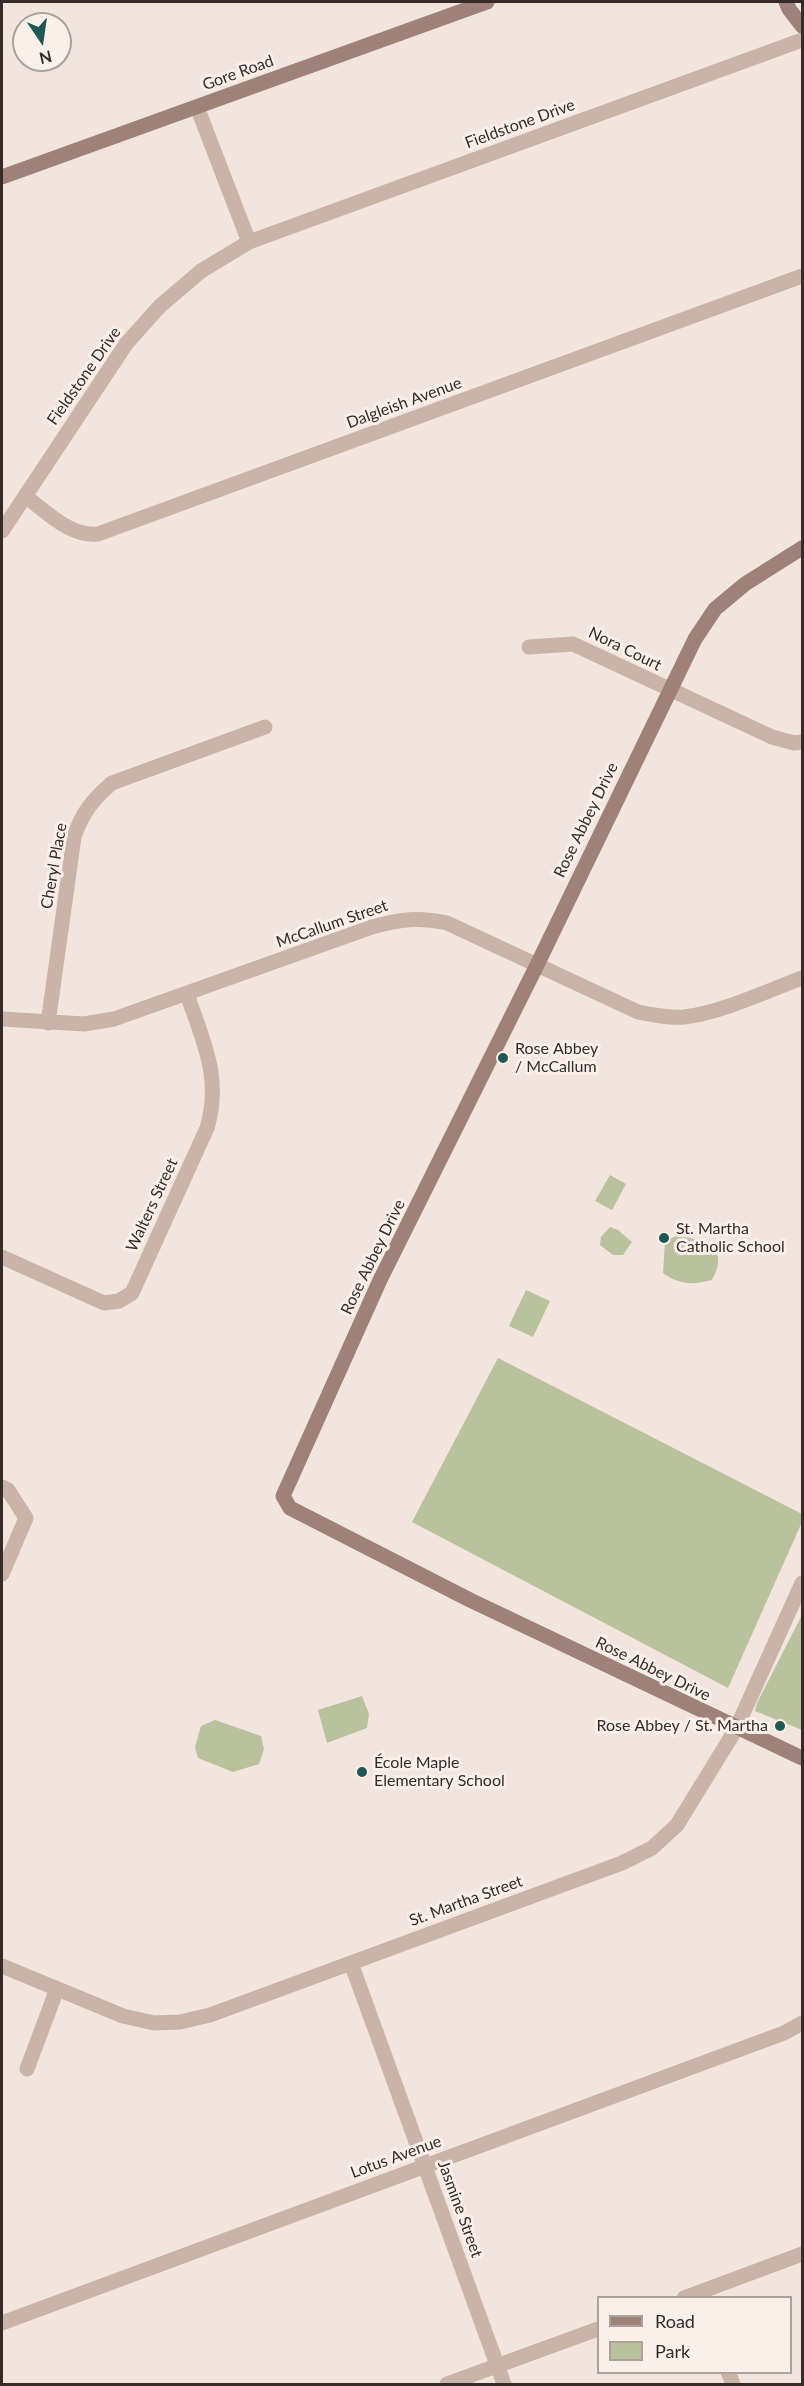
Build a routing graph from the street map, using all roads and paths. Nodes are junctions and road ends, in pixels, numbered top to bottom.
1 (488, 2) edge
2 (786, 2) edge
3 (802, 26) edge
4 (802, 40) edge
5 (197, 107) junction
6 (2, 177) edge
7 (249, 242) junction
8 (802, 276) edge
9 (25, 496) junction
10 (2, 531) edge
11 (802, 548) edge
12 (529, 647) dead end
13 (669, 690) junction
14 (265, 727) dead end
15 (802, 742) edge
16 (537, 965) junction
17 (802, 978) edge
18 (187, 994) junction
19 (2, 1019) edge
20 (48, 1023) junction
21 (2, 1257) edge
22 (2, 1487) edge
23 (2, 1574) edge
24 (802, 1583) edge
25 (736, 1729) junction
26 (802, 1758) edge
27 (351, 1963) junction
28 (2, 1966) edge
29 (57, 1989) junction
30 (802, 2023) edge
31 (27, 2069) dead end
32 (425, 2166) junction
33 (802, 2254) edge
34 (694, 2296) edge
35 (2, 2323) edge
36 (597, 2329) edge
37 (498, 2366) junction
38 (447, 2385) edge
39 (504, 2385) edge

1 - 5 street, Gore Road
2 - 3 street
4 - 7 street, Fieldstone Drive
5 - 6 street, Gore Road
5 - 7 street
7 - 9 street, Fieldstone Drive
8 - 9 street, Dalgleish Avenue
9 - 10 street, Fieldstone Drive
11 - 13 street, Rose Abbey Drive
12 - 13 street, Nora Court
13 - 15 street, Nora Court
13 - 16 street, Rose Abbey Drive
14 - 20 street, Cheryl Place
16 - 17 street, McCallum Street
16 - 18 street, McCallum Street
16 - 25 street, Rose Abbey Drive
18 - 20 street, McCallum Street
18 - 21 street, Walters Street
19 - 20 street, McCallum Street
22 - 23 street
24 - 25 street, St. Martha Street
25 - 26 street, Rose Abbey Drive
25 - 27 street, St. Martha Street
27 - 29 street, St. Martha Street
27 - 32 street, Jasmine Street
28 - 29 street, St. Martha Street
29 - 31 street
30 - 32 street, Lotus Avenue
32 - 35 street, Lotus Avenue
32 - 37 street, Jasmine Street
33 - 34 street
36 - 37 street
37 - 38 street
37 - 39 street, Jasmine Street

